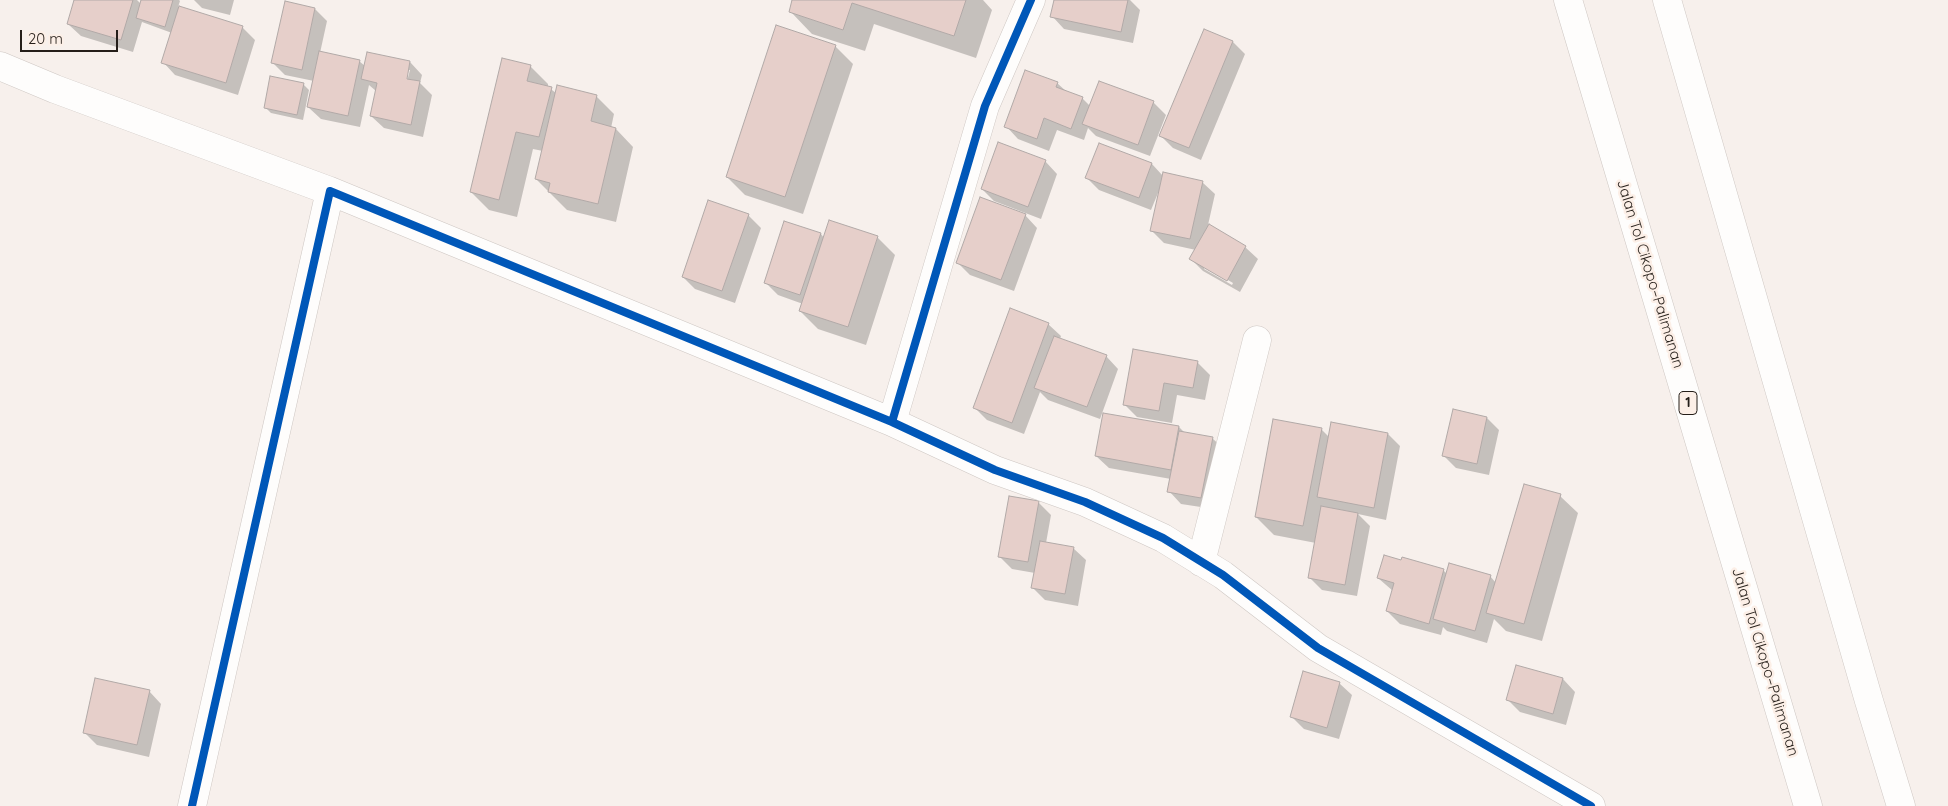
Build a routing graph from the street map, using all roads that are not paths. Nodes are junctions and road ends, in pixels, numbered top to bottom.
1 (1031, 0) edge
2 (1568, 0) edge
3 (1667, 0) edge
4 (0, 66) edge
5 (330, 191) junction
6 (1257, 340) dead end
7 (892, 422) junction
8 (1201, 562) junction
9 (192, 806) edge
10 (1591, 806) edge
11 (1808, 806) edge
12 (1901, 806) edge

1 - 7 main road
2 - 11 main road, Jalan Tol Cikopo–Palimanan / 1
3 - 12 main road
4 - 5 main road
5 - 7 main road
5 - 9 main road
6 - 8 main road
7 - 8 main road
8 - 10 main road

